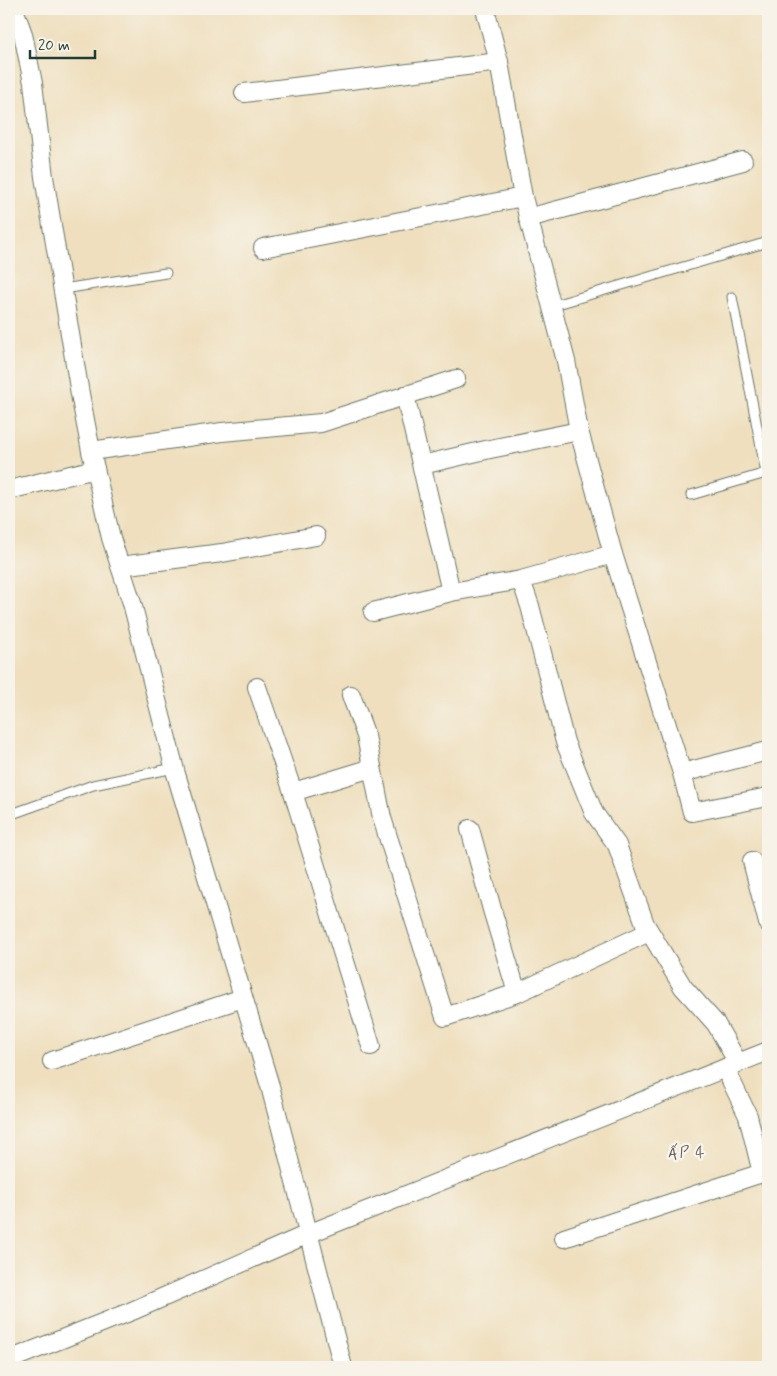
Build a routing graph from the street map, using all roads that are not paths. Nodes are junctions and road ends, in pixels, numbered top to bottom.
1 (14, 9) edge
2 (485, 9) edge
3 (499, 62) junction
4 (244, 93) dead end
5 (743, 161) dead end
6 (523, 197) junction
7 (528, 218) junction
8 (768, 242) edge
9 (263, 248) dead end
10 (166, 273) dead end
11 (63, 289) junction
12 (732, 298) dead end
13 (551, 306) junction
14 (456, 379) dead end
15 (405, 395) junction
16 (578, 432) junction
17 (91, 451) junction
18 (422, 465) junction
19 (95, 469) junction
20 (767, 473) edge
21 (9, 490) edge
22 (691, 495) dead end
23 (316, 536) dead end
24 (613, 554) junction
25 (120, 566) junction
26 (521, 580) junction
27 (451, 592) junction
28 (373, 612) dead end
29 (257, 687) dead end
30 (350, 695) dead end
31 (768, 751) edge
32 (174, 768) junction
33 (372, 768) junction
34 (682, 773) junction
35 (293, 792) junction
36 (768, 797) edge
37 (9, 815) edge
38 (470, 829) dead end
39 (752, 861) dead end
40 (768, 923) edge
41 (649, 932) junction
42 (518, 993) junction
43 (243, 998) junction
44 (370, 1046) dead end
45 (768, 1051) edge
46 (52, 1062) dead end
47 (731, 1065) junction
48 (765, 1180) edge
49 (308, 1234) junction
50 (564, 1238) dead end
51 (9, 1360) edge
52 (343, 1367) edge

1 - 11 street
2 - 3 street
3 - 4 street
3 - 6 street
5 - 7 street
6 - 7 street
6 - 9 street
7 - 13 street
8 - 13 lane
10 - 11 lane
11 - 17 street
12 - 20 lane
13 - 16 street
14 - 15 street
15 - 17 street
15 - 18 street
16 - 18 street
16 - 24 street
17 - 19 street
18 - 27 street
19 - 21 street
19 - 25 street
20 - 22 lane
23 - 25 street
24 - 26 street
24 - 34 street
25 - 32 street
26 - 27 street
26 - 41 street
27 - 28 street
29 - 35 street
30 - 33 street
31 - 34 street
32 - 37 lane
32 - 43 street
33 - 35 street
33 - 42 street
34 - 36 street
35 - 44 street
38 - 42 street
39 - 40 street
41 - 42 street
41 - 47 street
43 - 46 street
43 - 49 street
45 - 47 street
47 - 48 street
47 - 49 street
48 - 50 street
49 - 51 street
49 - 52 street

